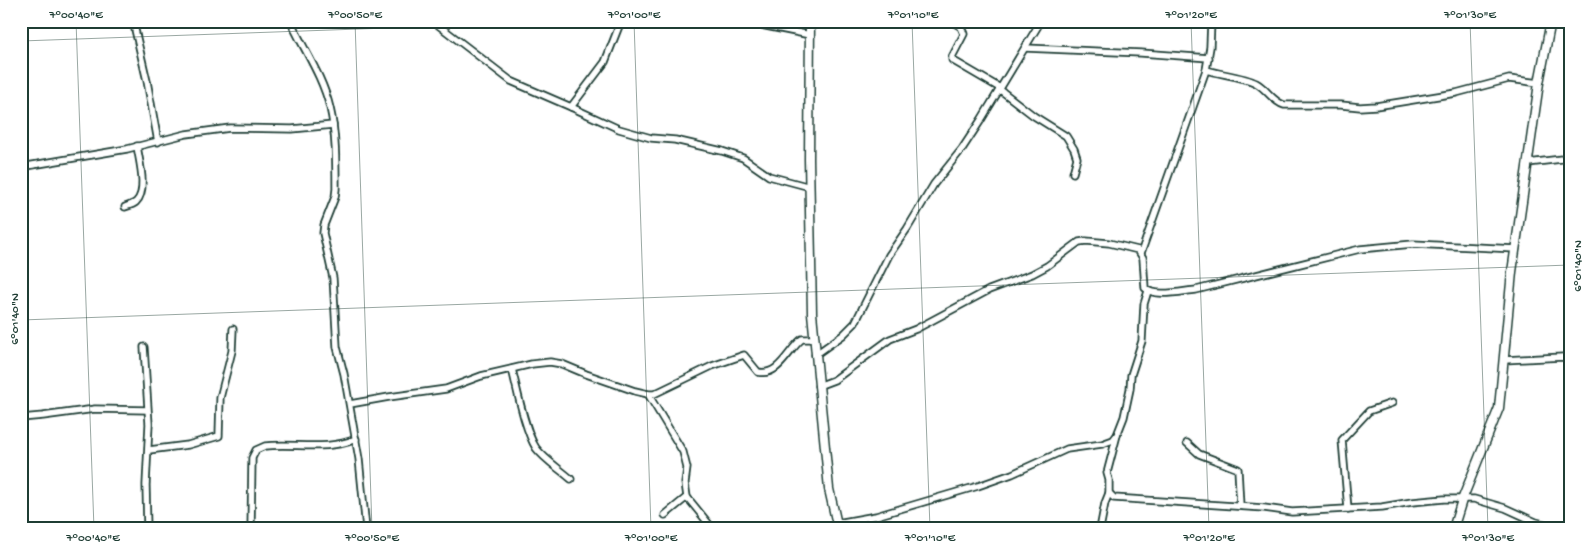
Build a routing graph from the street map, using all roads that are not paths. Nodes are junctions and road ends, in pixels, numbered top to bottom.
1 (133, 21) edge
2 (292, 21) edge
3 (433, 21) edge
4 (621, 21) edge
5 (741, 21) edge
6 (810, 21) edge
7 (951, 21) edge
8 (1041, 21) edge
9 (1211, 21) edge
10 (1551, 21) edge
11 (810, 35) junction
12 (1025, 48) junction
13 (1209, 58) junction
14 (1206, 70) junction
15 (1539, 83) junction
16 (999, 88) junction
17 (572, 106) junction
18 (333, 125) junction
19 (158, 142) junction
20 (136, 146) junction
21 (1570, 158) edge
22 (1528, 163) junction
23 (21, 166) edge
24 (1073, 173) dead end
25 (810, 187) junction
26 (125, 207) dead end
27 (1516, 249) junction
28 (1141, 253) junction
29 (1148, 291) junction
30 (233, 329) dead end
31 (814, 339) junction
32 (144, 347) dead end
33 (815, 355) junction
34 (1570, 358) edge
35 (1504, 360) junction
36 (512, 369) junction
37 (818, 386) junction
38 (648, 394) junction
39 (350, 404) junction
40 (1392, 404) dead end
41 (147, 410) junction
42 (21, 418) edge
43 (1117, 434) junction
44 (356, 440) junction
45 (1187, 443) dead end
46 (1094, 445) junction
47 (149, 450) junction
48 (1112, 452) junction
49 (571, 479) dead end
50 (1109, 494) junction
51 (687, 497) junction
52 (1462, 500) junction
53 (1240, 506) junction
54 (1348, 509) junction
55 (666, 515) dead end
56 (838, 526) edge
57 (147, 529) edge
58 (251, 529) edge
59 (366, 529) edge
60 (713, 529) edge
61 (1100, 529) edge
62 (1453, 529) edge
63 (1564, 529) edge

1 - 19 street
2 - 18 street
3 - 17 street
4 - 17 street
5 - 11 street
6 - 11 main road
7 - 16 street
8 - 12 street
9 - 13 street
10 - 15 main road
11 - 25 main road
12 - 13 street
12 - 16 street
13 - 14 street
14 - 15 street
14 - 28 street
15 - 22 main road
16 - 24 street
16 - 33 street
17 - 25 street
18 - 19 street
18 - 39 street
19 - 20 street
20 - 23 street
20 - 26 street
21 - 22 street
22 - 27 main road
25 - 31 main road
27 - 29 street
27 - 35 main road
28 - 29 street
28 - 37 street
29 - 43 street
30 - 47 street
31 - 33 main road
31 - 38 street
32 - 41 street
33 - 37 main road
34 - 35 street
35 - 52 main road
36 - 38 street
36 - 39 street
36 - 49 street
37 - 56 main road
38 - 51 street
39 - 44 street
40 - 54 street
41 - 42 street
41 - 47 street
43 - 46 street
43 - 48 street
44 - 58 street
44 - 59 street
45 - 53 street
46 - 48 street
46 - 56 street
47 - 57 street
48 - 50 street
50 - 53 street
50 - 61 street
51 - 55 street
51 - 60 street
52 - 54 street
52 - 62 main road
52 - 63 street
53 - 54 street

